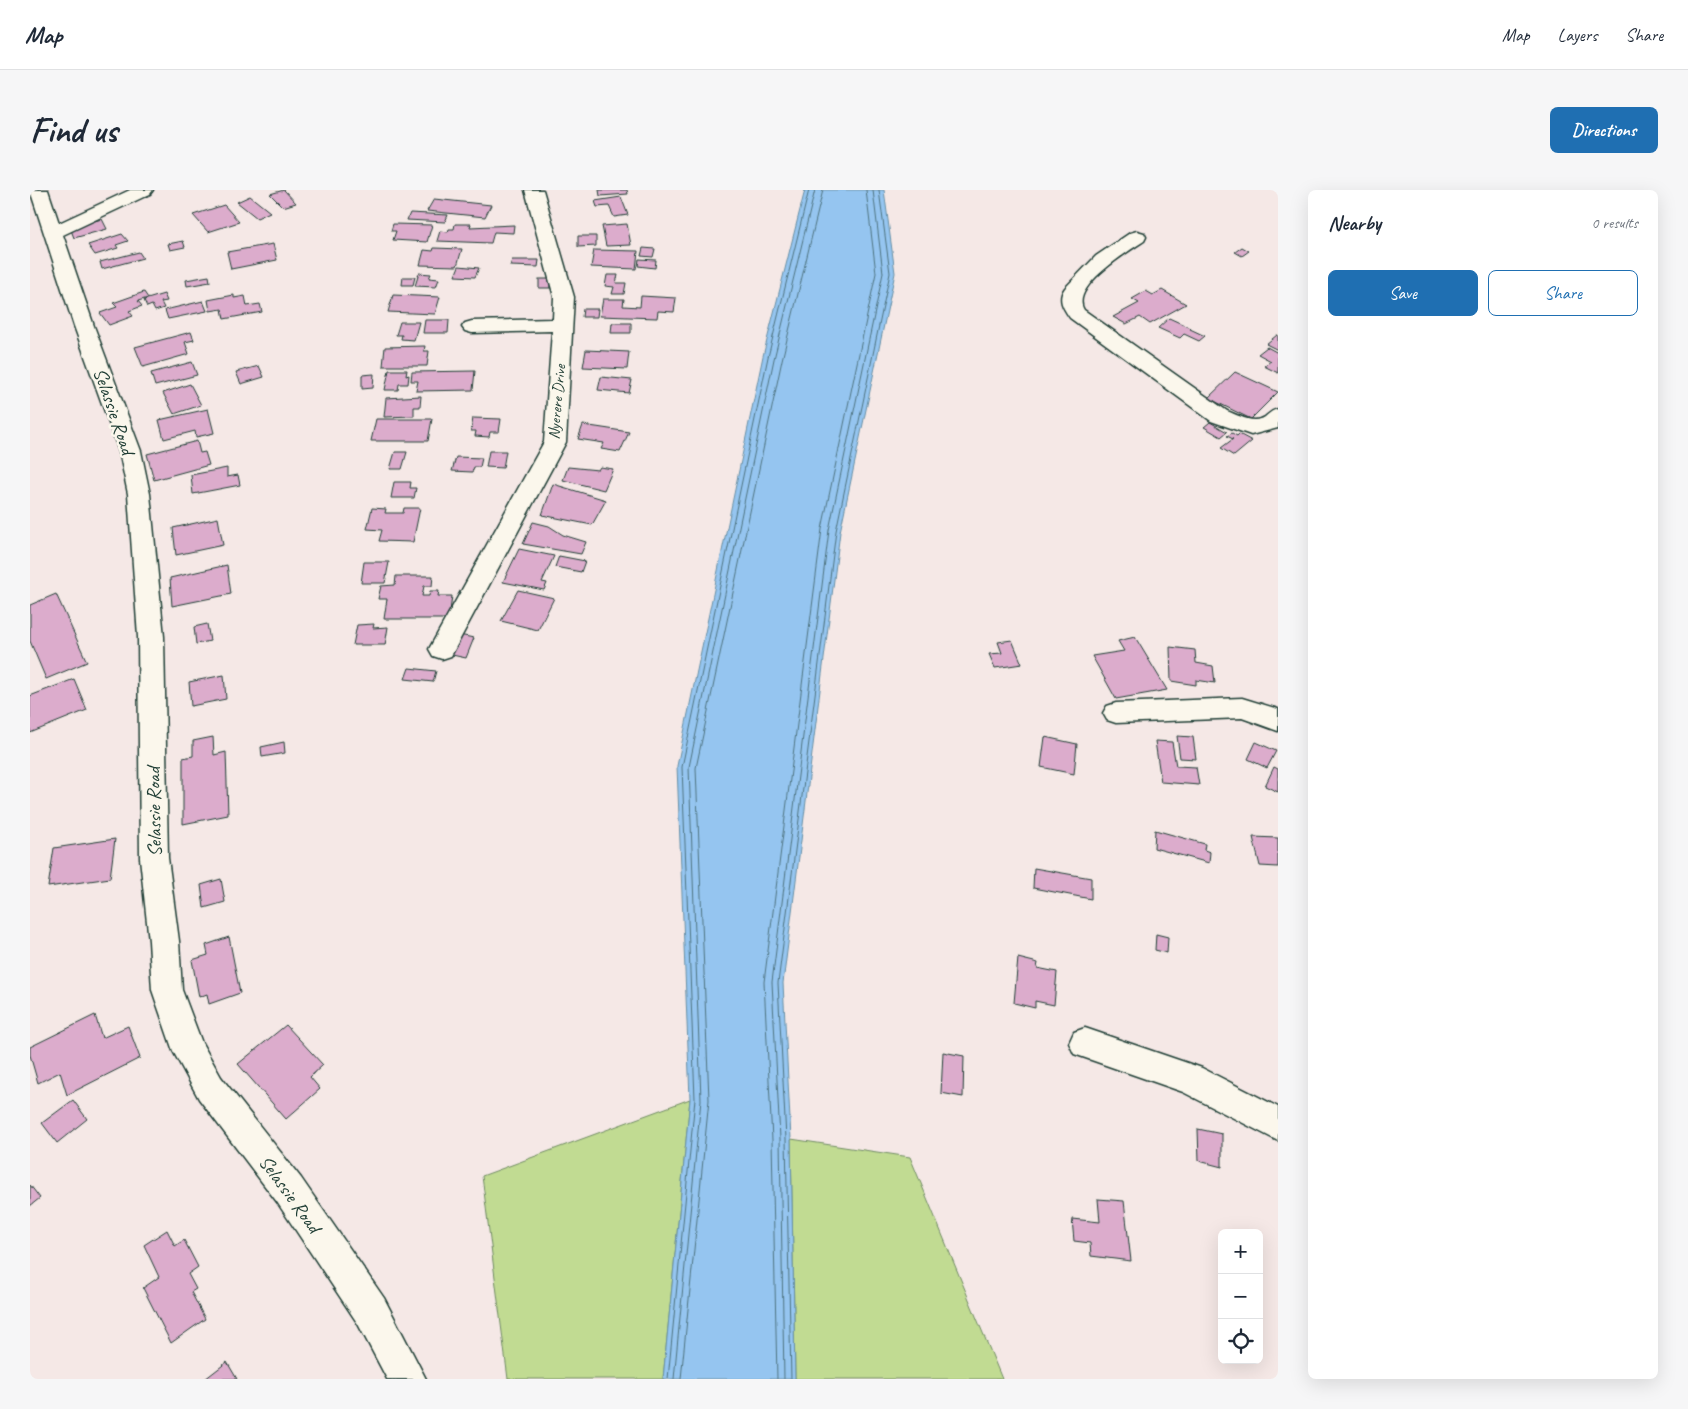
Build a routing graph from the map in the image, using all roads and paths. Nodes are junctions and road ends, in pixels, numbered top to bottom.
1 (39, 190) edge
2 (144, 190) edge
3 (534, 190) edge
4 (53, 233) junction
5 (1137, 237) dead end
6 (563, 326) junction
7 (472, 327) dead end
8 (1278, 416) edge
9 (442, 649) dead end
10 (1116, 714) dead end
11 (1278, 720) edge
12 (1085, 1043) dead end
13 (1278, 1125) edge
14 (407, 1379) edge

1 - 4 street, Selassie Road
2 - 4 street
3 - 6 street, Nyerere Drive
4 - 14 street, Selassie Road
5 - 8 street
6 - 7 street
6 - 9 street, Nyerere Drive
10 - 11 street
12 - 13 street

